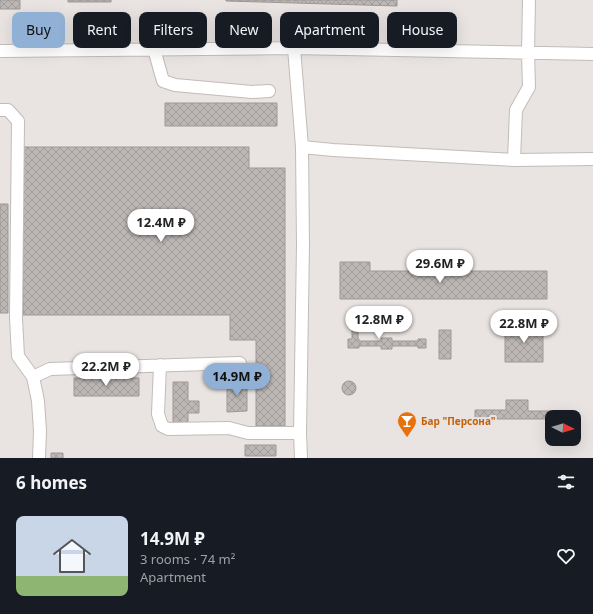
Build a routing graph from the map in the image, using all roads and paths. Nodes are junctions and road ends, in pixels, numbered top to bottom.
1 (529, 0) edge
2 (294, 48) junction
3 (154, 49) junction
4 (0, 51) edge
5 (528, 53) junction
6 (593, 54) edge
7 (269, 91) dead end
8 (0, 110) edge
9 (302, 146) junction
10 (593, 159) edge
11 (514, 160) junction
12 (240, 363) dead end
13 (160, 365) junction
14 (34, 377) junction
15 (300, 433) junction
16 (39, 458) edge
17 (301, 458) edge

1 - 5 street
2 - 3 street
2 - 5 street
2 - 9 street
3 - 4 street
3 - 7 street
5 - 6 street
5 - 11 street
8 - 14 street
9 - 11 street
9 - 15 street
10 - 11 street
12 - 13 street
13 - 14 street
13 - 15 street
14 - 16 street
15 - 17 street

